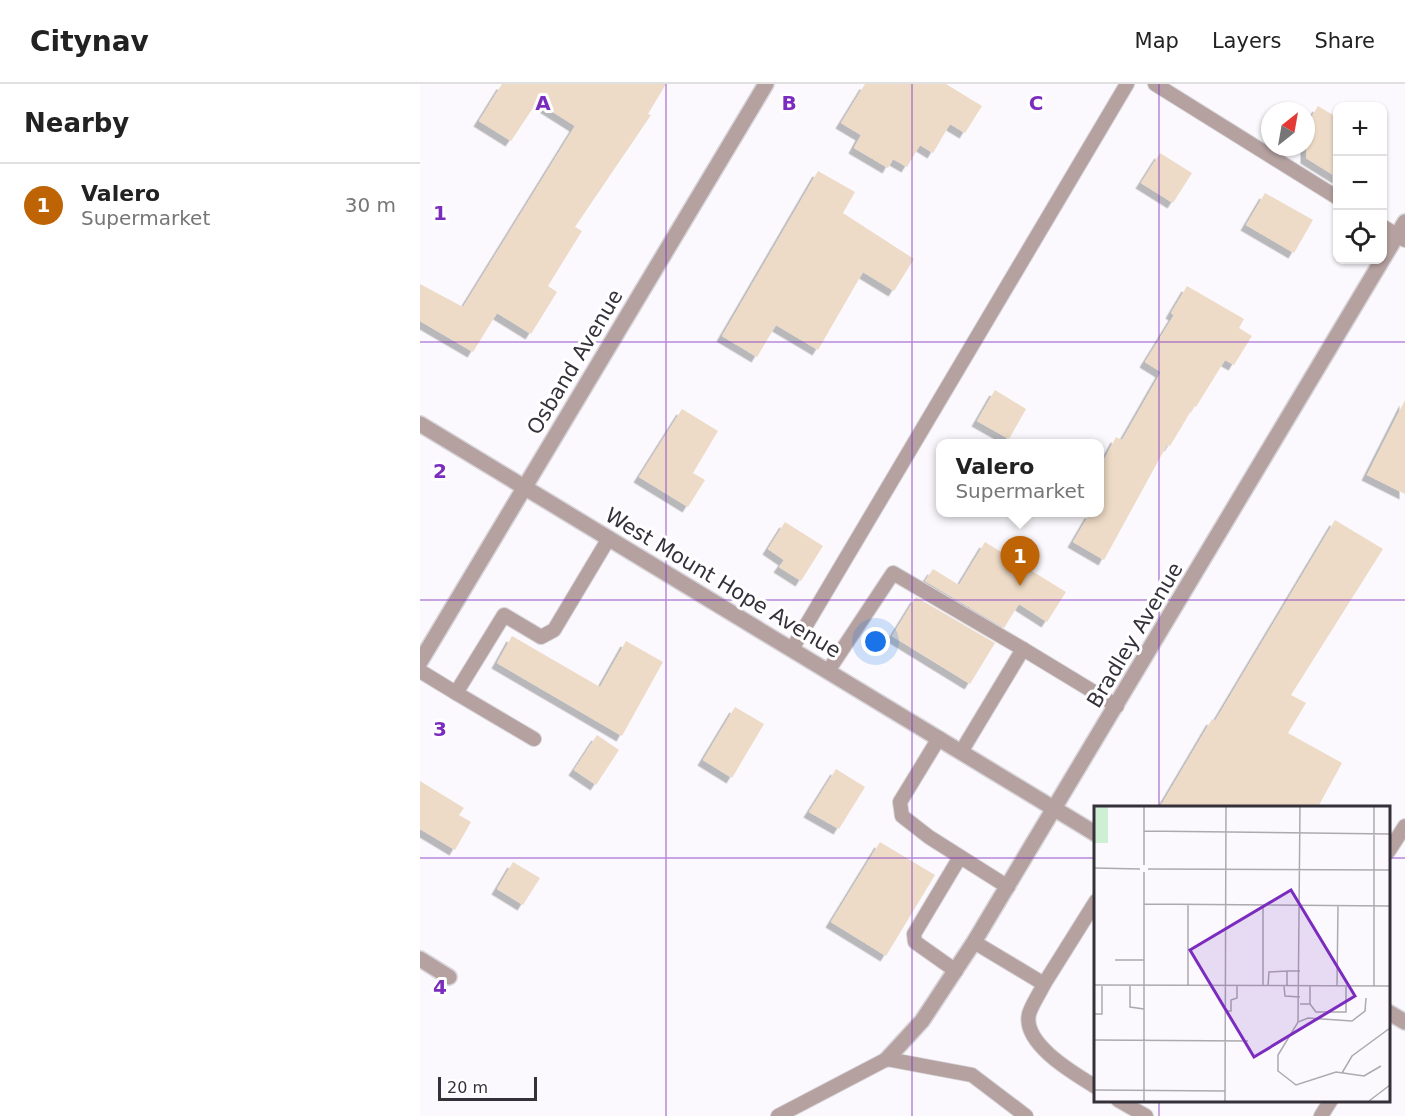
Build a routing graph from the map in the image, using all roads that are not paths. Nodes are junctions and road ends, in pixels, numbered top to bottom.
1 (766, 84) edge
2 (1127, 84) edge
3 (1155, 84) edge
4 (1333, 195) edge
5 (1387, 227) edge
6 (1402, 233) edge
7 (420, 424) edge
8 (525, 487) junction
9 (609, 538) junction
10 (792, 649) junction
11 (1023, 649) junction
12 (420, 662) edge
13 (420, 671) edge
14 (828, 671) junction
15 (456, 693) junction
16 (1117, 706) junction
17 (939, 738) junction
18 (534, 739) dead end
19 (961, 752) junction
20 (1054, 809) junction
21 (1405, 826) edge
22 (1094, 833) edge
23 (1390, 850) edge
24 (960, 857) junction
25 (1008, 887) junction
26 (1094, 904) edge
27 (974, 942) junction
28 (420, 959) edge
29 (956, 971) junction
30 (449, 977) dead end
31 (1044, 984) junction
32 (1390, 1013) edge
33 (1405, 1022) edge
34 (887, 1059) junction
35 (1094, 1085) edge
36 (1120, 1101) edge
37 (1330, 1101) edge
38 (778, 1116) edge
39 (1026, 1116) edge
40 (1146, 1116) edge
41 (1321, 1116) edge

1 - 8 street, Osband Avenue
2 - 10 lane
3 - 4 lane
5 - 6 lane
6 - 16 street, Bradley Avenue
7 - 8 street, West Mount Hope Avenue
8 - 9 street, West Mount Hope Avenue
8 - 12 street, Osband Avenue
9 - 10 street, West Mount Hope Avenue
9 - 15 lane
10 - 14 street, West Mount Hope Avenue
11 - 14 lane
11 - 16 lane
11 - 19 lane
13 - 15 lane
14 - 17 street, West Mount Hope Avenue
15 - 18 lane
16 - 20 street, Bradley Avenue
17 - 19 street, West Mount Hope Avenue
17 - 24 lane
19 - 20 street, West Mount Hope Avenue
20 - 22 street, West Mount Hope Avenue
20 - 25 street, Bradley Avenue
21 - 23 lane
24 - 25 lane
24 - 29 lane
25 - 27 street, Bradley Avenue
26 - 31 lane
27 - 29 street, Bradley Avenue
27 - 31 lane
28 - 30 street
29 - 34 street, Bradley Avenue
31 - 35 lane
32 - 33 street
34 - 38 lane
34 - 39 lane
36 - 40 lane
37 - 41 lane

